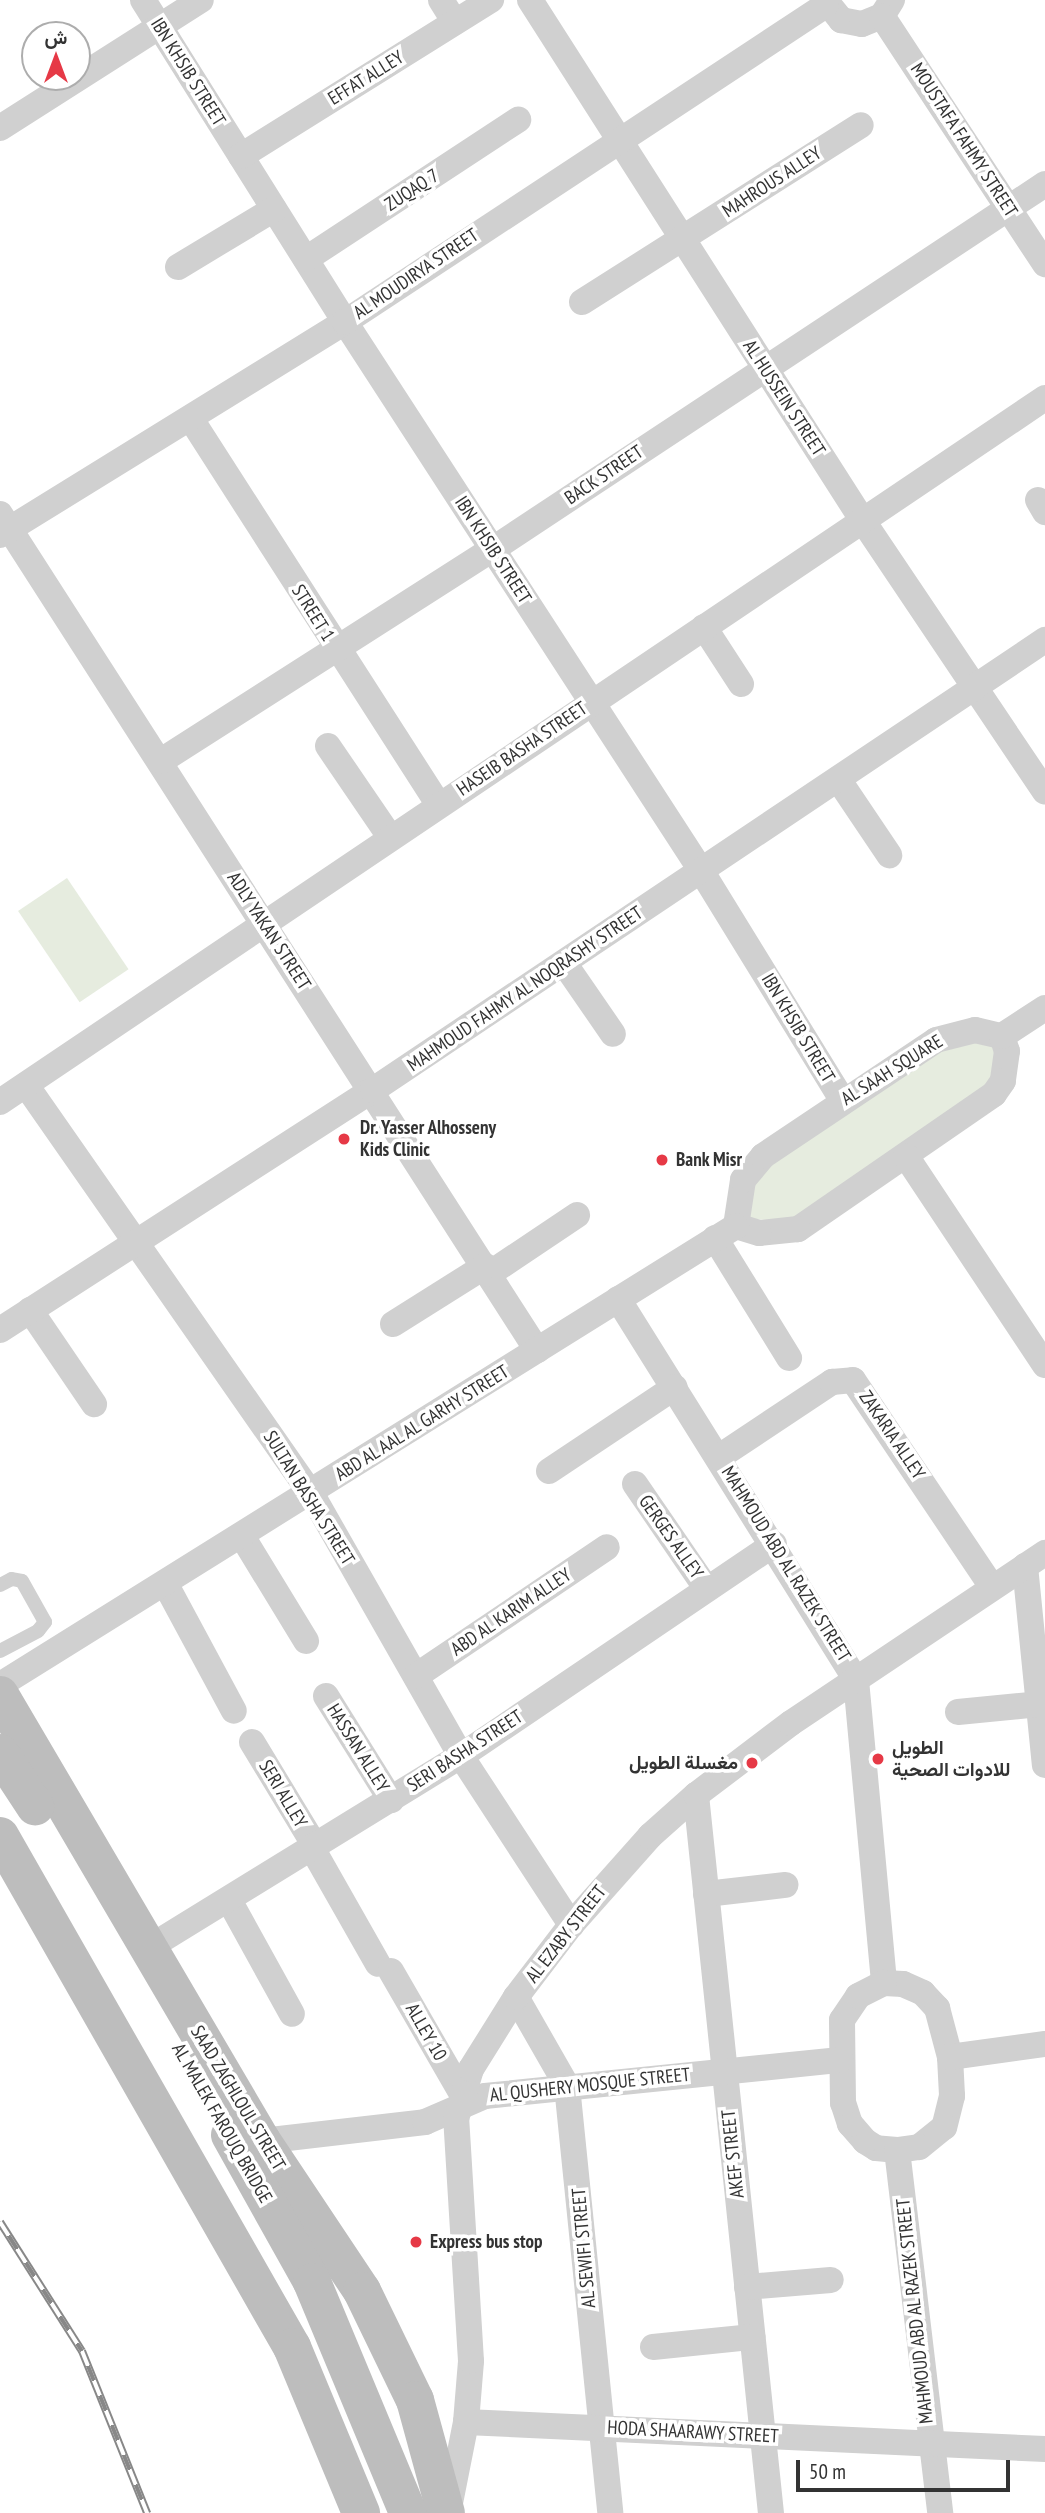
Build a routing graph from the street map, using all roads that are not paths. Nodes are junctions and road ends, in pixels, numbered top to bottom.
1 (143, 0) edge
2 (201, 0) edge
3 (441, 0) edge
4 (491, 0) edge
5 (530, 0) edge
6 (825, 2) edge
7 (887, 8) edge
8 (455, 22) junction
9 (160, 26) junction
10 (518, 120) dead end
11 (861, 125) dead end
12 (0, 128) edge
13 (618, 140) junction
14 (241, 156) junction
15 (1045, 184) edge
16 (1008, 208) junction
17 (274, 209) junction
18 (682, 239) junction
19 (306, 259) junction
20 (1045, 264) edge
21 (178, 267) dead end
22 (582, 302) dead end
23 (345, 321) junction
24 (765, 368) junction
25 (1045, 398) edge
26 (191, 419) junction
27 (863, 521) junction
28 (3, 526) edge
29 (492, 549) junction
30 (705, 627) junction
31 (1045, 640) edge
32 (337, 650) junction
33 (741, 684) dead end
34 (975, 687) junction
35 (592, 703) junction
36 (328, 746) dead end
37 (160, 761) junction
38 (838, 779) junction
39 (1045, 792) edge
40 (439, 805) junction
41 (390, 837) junction
42 (889, 855) dead end
43 (702, 872) junction
44 (262, 923) junction
45 (564, 963) junction
46 (1045, 1008) edge
47 (612, 1034) dead end
48 (1002, 1036) junction
49 (373, 1090) junction
50 (8, 1093) edge
51 (843, 1101) junction
52 (906, 1156) junction
53 (577, 1215) dead end
54 (725, 1232) junction
55 (137, 1242) junction
56 (487, 1270) junction
57 (618, 1299) junction
58 (30, 1310) junction
59 (393, 1324) dead end
60 (0, 1330) edge
61 (537, 1350) junction
62 (789, 1358) dead end
63 (1045, 1365) edge
64 (675, 1387) junction
65 (94, 1404) dead end
66 (719, 1457) junction
67 (549, 1471) dead end
68 (635, 1484) dead end
69 (311, 1493) junction
70 (242, 1536) junction
71 (774, 1544) junction
72 (607, 1547) dead end
73 (1035, 1560) edge
74 (165, 1583) junction
75 (0, 1585) edge
76 (992, 1587) junction
77 (707, 1589) junction
78 (306, 1641) dead end
79 (0, 1651) edge
80 (416, 1676) junction
81 (856, 1680) junction
82 (0, 1685) edge
83 (0, 1695) edge
84 (326, 1696) dead end
85 (1039, 1704) junction
86 (234, 1711) dead end
87 (958, 1712) dead end
88 (252, 1742) dead end
89 (0, 1753) edge
90 (461, 1756) junction
91 (1045, 1765) edge
92 (696, 1795) junction
93 (391, 1800) junction
94 (0, 1836) edge
95 (314, 1847) junction
96 (785, 1885) dead end
97 (706, 1894) junction
98 (229, 1900) junction
99 (571, 1925) junction
100 (150, 1947) junction
101 (384, 1967) joint
102 (884, 1983) junction
103 (516, 1997) junction
104 (292, 2014) dead end
105 (1045, 2044) edge
106 (950, 2057) junction
107 (840, 2060) junction
108 (725, 2071) junction
109 (567, 2086) junction
110 (459, 2100) junction
111 (262, 2141) junction
112 (897, 2150) junction
113 (831, 2280) dead end
114 (747, 2287) junction
115 (752, 2337) junction
116 (653, 2347) dead end
117 (467, 2422) junction
118 (601, 2428) junction
119 (763, 2435) junction
120 (930, 2442) junction
121 (1045, 2449) edge
122 (361, 2513) edge
123 (408, 2513) edge
124 (447, 2513) edge
125 (610, 2513) edge
126 (771, 2513) edge
127 (940, 2513) edge

1 - 9 street, IBN KHSIB STREET
2 - 9 street
3 - 8 street
4 - 8 street, EFFAT ALLEY
5 - 13 street, AL HUSSEIN STREET
6 - 7 street
6 - 13 street, AL MOUDIRYA STREET
7 - 16 street, MOUSTAFA FAHMY STREET
8 - 14 street, EFFAT ALLEY
9 - 12 street
9 - 14 street, IBN KHSIB STREET
10 - 19 street, ZUQAQ 7
11 - 18 street, MAHROUS ALLEY
13 - 18 street, AL HUSSEIN STREET
13 - 23 street, AL MOUDIRYA STREET
14 - 17 street, IBN KHSIB STREET
15 - 16 street, BACK STREET
16 - 20 street, MOUSTAFA FAHMY STREET
16 - 24 street, BACK STREET
17 - 19 street, IBN KHSIB STREET
17 - 21 street
18 - 22 street, MAHROUS ALLEY
18 - 24 street, AL HUSSEIN STREET
19 - 23 street, IBN KHSIB STREET
23 - 26 street, AL MOUDIRYA STREET
23 - 29 street, IBN KHSIB STREET
24 - 27 street, AL HUSSEIN STREET
24 - 29 street, BACK STREET
25 - 27 street, HASEIB BASHA STREET
26 - 28 street, AL MOUDIRYA STREET
26 - 32 street, STREET 1
27 - 30 street, HASEIB BASHA STREET
27 - 34 street, AL HUSSEIN STREET
28 - 37 street, ADLY YAKAN STREET
29 - 32 street, BACK STREET
29 - 35 street, IBN KHSIB STREET
30 - 33 street
30 - 35 street, HASEIB BASHA STREET
31 - 34 street, MAHMOUD FAHMY AL NOQRASHY STREET
32 - 37 street, BACK STREET
32 - 40 street, STREET 1
34 - 38 street, MAHMOUD FAHMY AL NOQRASHY STREET
34 - 39 street, AL HUSSEIN STREET
35 - 40 street, HASEIB BASHA STREET
35 - 43 street, IBN KHSIB STREET
36 - 41 street
37 - 44 street, ADLY YAKAN STREET
38 - 42 street
38 - 43 street, MAHMOUD FAHMY AL NOQRASHY STREET
40 - 41 street, HASEIB BASHA STREET
41 - 44 street, HASEIB BASHA STREET
43 - 45 street, MAHMOUD FAHMY AL NOQRASHY STREET
43 - 51 street, IBN KHSIB STREET
44 - 49 street, ADLY YAKAN STREET
44 - 50 street, HASEIB BASHA STREET
45 - 47 street
45 - 49 street, MAHMOUD FAHMY AL NOQRASHY STREET
46 - 48 street
48 - 51 street, AL SAAH SQUARE
48 - 52 street
49 - 55 street, MAHMOUD FAHMY AL NOQRASHY STREET
49 - 56 street, ADLY YAKAN STREET
50 - 55 street, SULTAN BASHA STREET
51 - 54 street, AL SAAH SQUARE
52 - 54 street
52 - 63 street
53 - 56 street
54 - 57 street, ABD AL AAL AL GARHY STREET
54 - 62 street
55 - 58 street, MAHMOUD FAHMY AL NOQRASHY STREET
55 - 69 street, SULTAN BASHA STREET
56 - 59 street
56 - 61 street, ADLY YAKAN STREET
57 - 61 street, ABD AL AAL AL GARHY STREET
57 - 64 street, MAHMOUD ABD AL RAZEK STREET
58 - 60 street, MAHMOUD FAHMY AL NOQRASHY STREET
58 - 65 street
61 - 69 street, ABD AL AAL AL GARHY STREET
64 - 66 street, MAHMOUD ABD AL RAZEK STREET
64 - 67 street
66 - 71 street, MAHMOUD ABD AL RAZEK STREET
66 - 76 street, ZAKARIA ALLEY
68 - 77 street, GERGES ALLEY
69 - 70 street, ABD AL AAL AL GARHY STREET
69 - 80 street, SULTAN BASHA STREET
70 - 74 street, ABD AL AAL AL GARHY STREET
70 - 78 street
71 - 77 street, SERI BASHA STREET
71 - 81 street, MAHMOUD ABD AL RAZEK STREET
72 - 80 street, ABD AL KARIM ALLEY
73 - 76 street, AL EZABY STREET
73 - 85 street
74 - 82 street, ABD AL AAL AL GARHY STREET
74 - 86 street
75 - 79 lane
76 - 81 street, AL EZABY STREET
77 - 90 street, SERI BASHA STREET
80 - 90 street, SULTAN BASHA STREET
81 - 92 street, AL EZABY STREET
81 - 102 street, MAHMOUD ABD AL RAZEK STREET
83 - 100 main road, SAAD ZAGHLOUL STREET
84 - 93 street, HASSAN ALLEY
85 - 87 street
85 - 91 street
88 - 95 street, SERI ALLEY
89 - 123 main road, AL MALEK FAROUQ BRIDGE
90 - 93 street, SERI BASHA STREET
90 - 99 street, SULTAN BASHA STREET
92 - 97 street, AKEF STREET
92 - 99 street, AL EZABY STREET
93 - 95 street, SERI BASHA STREET
94 - 122 main road
95 - 98 street, SERI BASHA STREET
95 - 101 street, SERI ALLEY
96 - 97 street
97 - 108 street, AKEF STREET
98 - 100 street, SERI BASHA STREET
98 - 104 street
99 - 103 street, AL EZABY STREET
100 - 111 main road, SAAD ZAGHLOUL STREET
101 - 110 street, ALLEY 10
102 - 106 street
102 - 107 street
103 - 109 street, AL SEWIFI STREET
103 - 110 street, AL EZABY STREET
105 - 106 street
106 - 112 street
107 - 108 street, AL QUSHERY MOSQUE STREET
107 - 112 street
108 - 109 street, AL QUSHERY MOSQUE STREET
108 - 114 street, AKEF STREET
109 - 110 street, AL QUSHERY MOSQUE STREET
109 - 118 street, AL SEWIFI STREET
110 - 111 street, AL QUSHERY MOSQUE STREET
110 - 117 street
111 - 124 main road, SAAD ZAGHLOUL STREET
112 - 120 street, MAHMOUD ABD AL RAZEK STREET
113 - 114 street
114 - 115 street, AKEF STREET
115 - 116 street
115 - 119 street, AKEF STREET
117 - 118 street, HODA SHAARAWY STREET
117 - 124 street
118 - 119 street, HODA SHAARAWY STREET
118 - 125 street, AL SEWIFI STREET
119 - 120 street, HODA SHAARAWY STREET
119 - 126 street, AKEF STREET
120 - 121 street, HODA SHAARAWY STREET
120 - 127 street, MAHMOUD ABD AL RAZEK STREET

